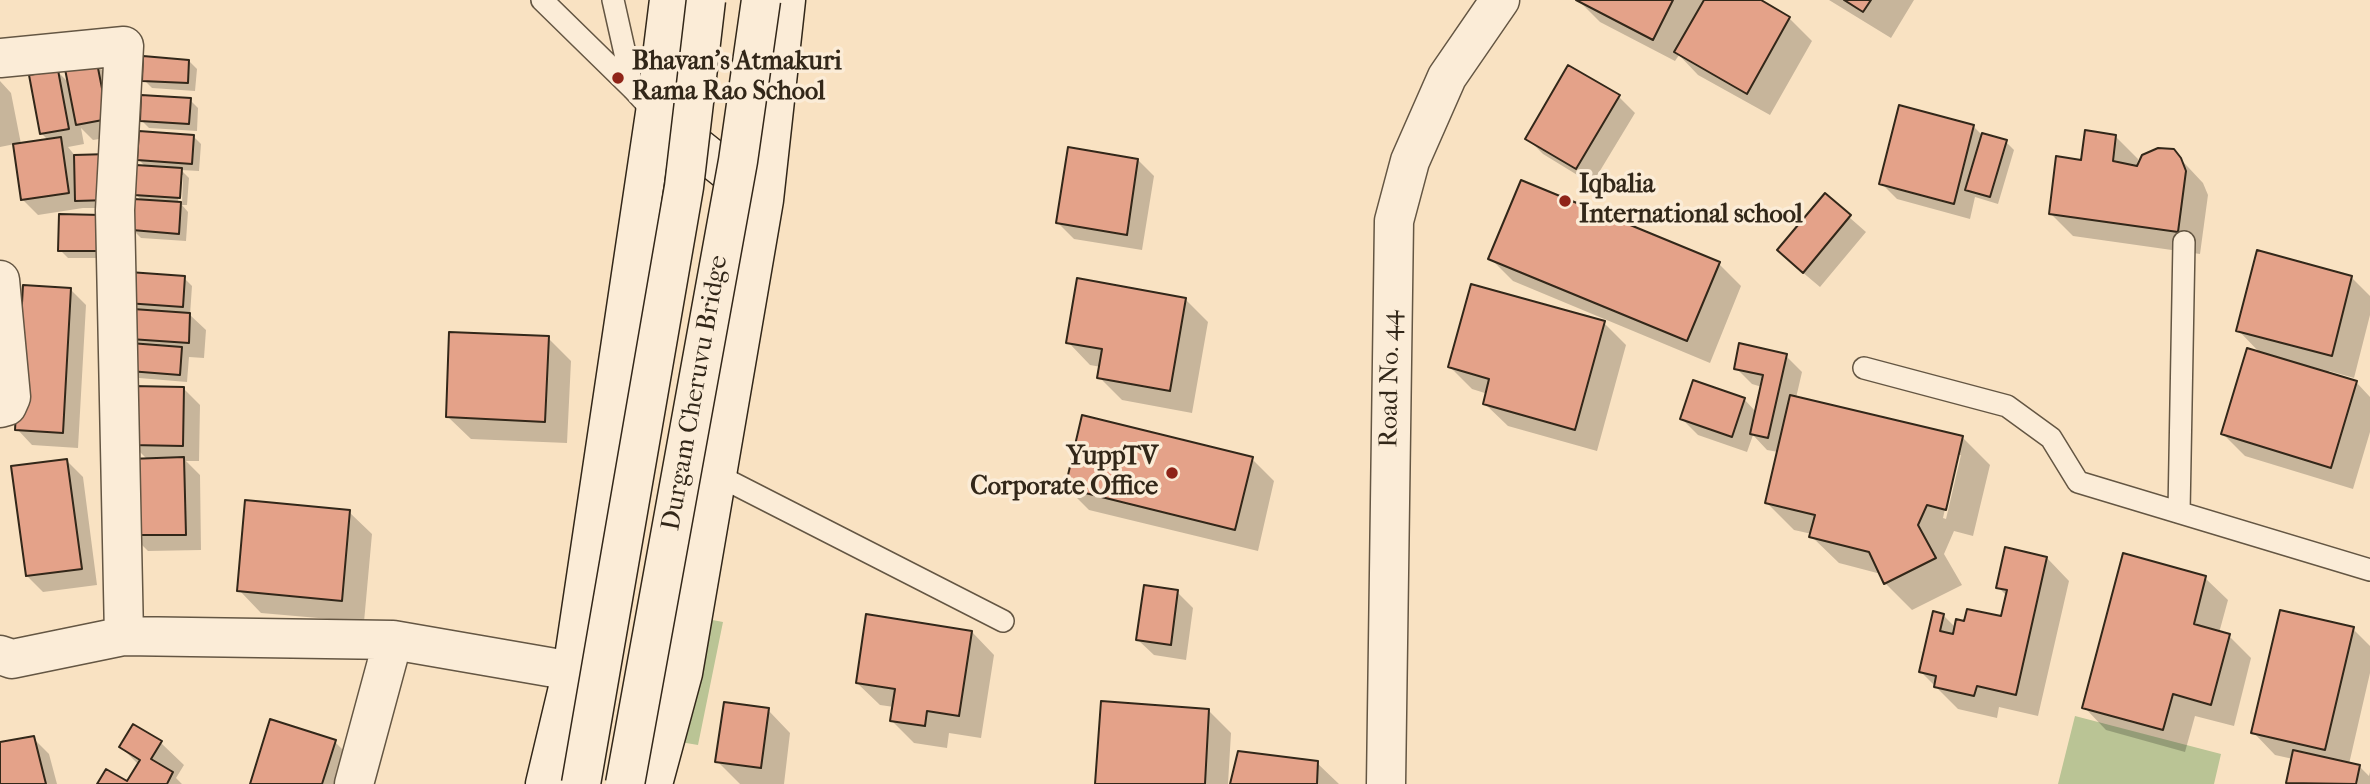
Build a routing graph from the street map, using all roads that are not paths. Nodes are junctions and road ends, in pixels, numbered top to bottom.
1 (542, 0) edge
2 (613, 0) edge
3 (669, 0) edge
4 (706, 0) edge
5 (761, 0) edge
6 (786, 0) edge
7 (1500, 0) edge
8 (0, 58) edge
9 (644, 101) junction
10 (764, 200) junction
11 (2184, 242) dead end
12 (0, 280) edge
13 (1864, 368) dead end
14 (0, 408) edge
15 (717, 475) junction
16 (2179, 512) junction
17 (2370, 570) edge
18 (1003, 621) dead end
19 (124, 636) junction
20 (393, 640) junction
21 (4, 661) edge
22 (572, 671) junction
23 (354, 784) edge
24 (545, 784) edge
25 (581, 784) edge
26 (625, 784) edge
27 (653, 784) edge
28 (1386, 784) edge

1 - 9 lane
2 - 9 lane
3 - 9 main road
4 - 25 main road, Durgam Cheruvu Bridge, bridge
5 - 26 main road, Durgam Cheruvu Bridge, bridge
6 - 10 main road
7 - 28 main road, Road No. 44
8 - 19 main road
9 - 10 main road
9 - 22 main road
10 - 15 main road
11 - 16 lane
12 - 14 main road
13 - 16 lane
15 - 18 lane
15 - 27 main road
16 - 17 lane
19 - 20 main road
19 - 21 main road
20 - 22 main road
20 - 23 main road
22 - 24 main road

